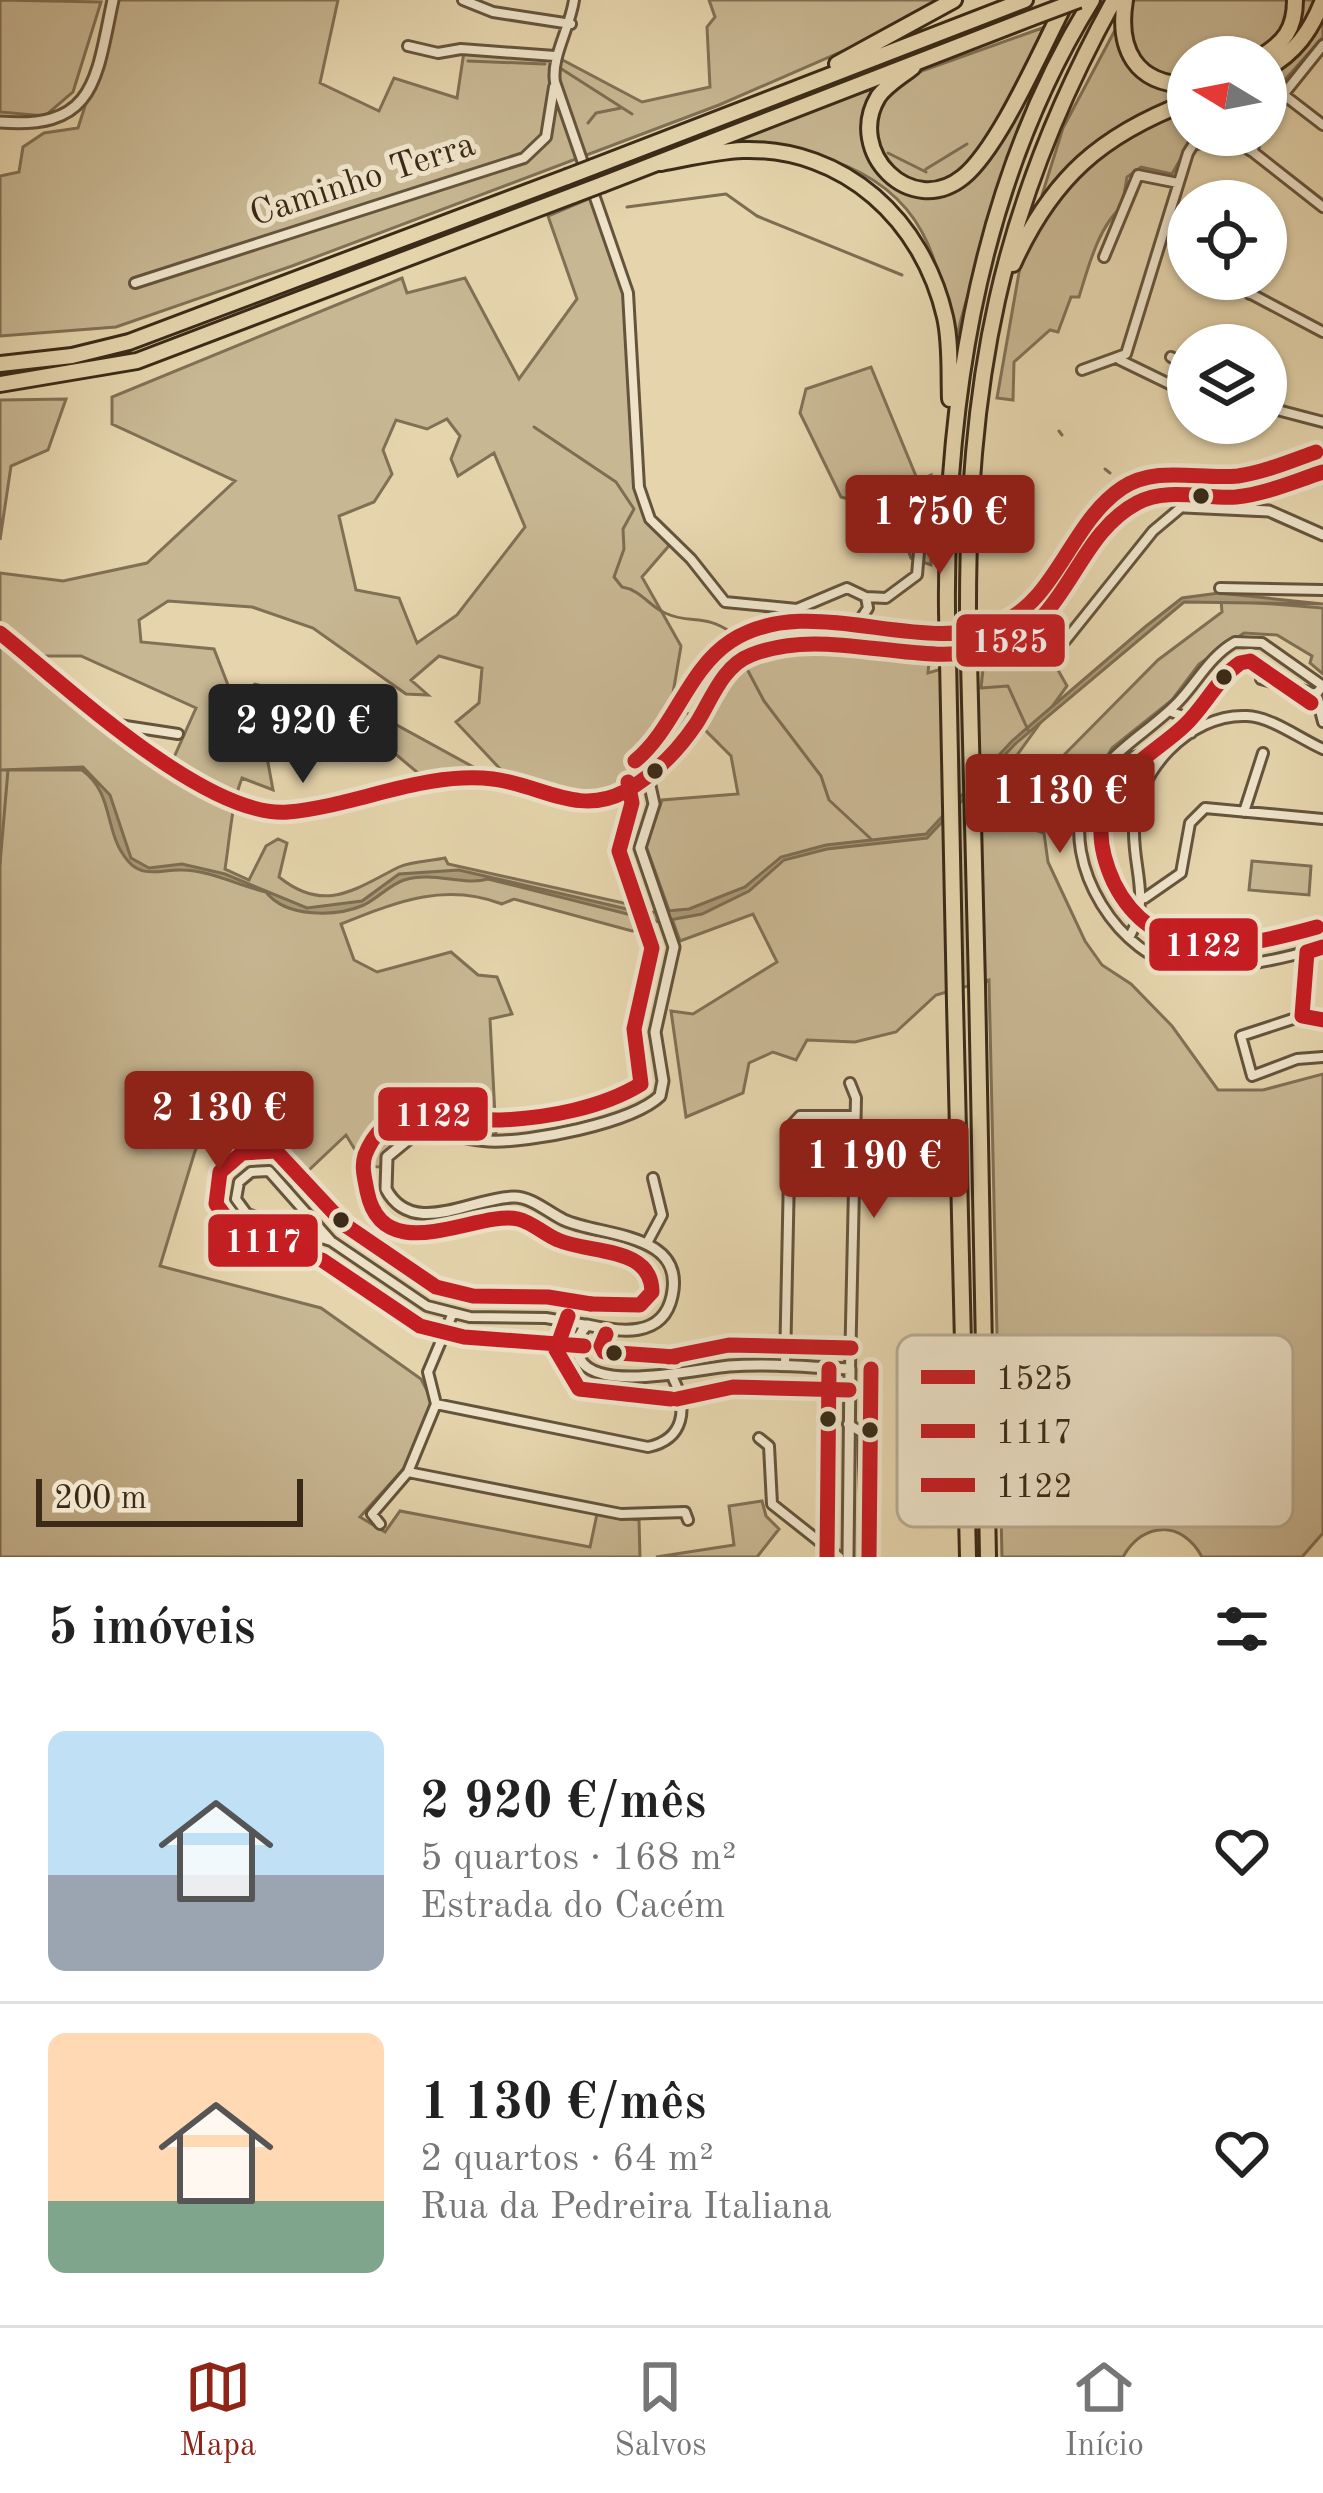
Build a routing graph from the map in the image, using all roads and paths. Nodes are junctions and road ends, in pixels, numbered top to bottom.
1 (113, 0) edge
2 (463, 0) edge
3 (574, 0) edge
4 (954, 0) edge
5 (1025, 0) edge
6 (1067, 0) edge
7 (1079, 0) edge
8 (1092, 0) edge
9 (1114, 0) edge
10 (1125, 0) edge
11 (1295, 0) edge
12 (1323, 0) edge
13 (571, 24) junction
14 (1286, 36) edge
15 (1323, 45) edge
16 (409, 46) dead end
17 (555, 56) junction
18 (926, 56) junction
19 (1287, 58) edge
20 (554, 82) junction
21 (1167, 85) edge
22 (1287, 91) edge
23 (783, 92) junction
24 (1287, 97) edge
25 (1167, 112) edge
26 (0, 122) edge
27 (1323, 124) edge
28 (1267, 156) edge
29 (662, 163) junction
30 (1167, 181) edge
31 (1323, 207) edge
32 (1167, 221) edge
33 (1104, 256) dead end
34 (135, 283) dead end
35 (1262, 300) edge
36 (996, 301) junction
37 (1323, 332) edge
38 (1119, 360) junction
39 (0, 364) edge
40 (1082, 370) dead end
41 (1167, 383) edge
42 (0, 384) edge
43 (1287, 413) edge
44 (1323, 422) edge
45 (952, 442) junction
46 (1323, 472) edge
47 (925, 483) dead end
48 (1184, 502) junction
49 (1323, 536) edge
50 (1220, 588) dead end
51 (1323, 590) edge
52 (866, 597) junction
53 (0, 633) edge
54 (1065, 641) dead end
55 (734, 665) junction
56 (1261, 680) dead end
57 (1319, 690) edge
58 (1166, 712) junction
59 (1323, 722) edge
60 (119, 725) junction
61 (178, 734) dead end
62 (1187, 737) junction
63 (1323, 749) edge
64 (1263, 753) dead end
65 (1110, 761) junction
66 (648, 777) junction
67 (1244, 812) junction
68 (1323, 819) edge
69 (1144, 898) junction
70 (1130, 936) junction
71 (1323, 947) edge
72 (1307, 952) junction
73 (1302, 1016) junction
74 (1323, 1020) edge
75 (1323, 1058) edge
76 (850, 1083) dead end
77 (854, 1116) junction
78 (653, 1178) dead end
79 (331, 1241) junction
80 (647, 1243) junction
81 (452, 1315) junction
82 (587, 1325) junction
83 (963, 1335) edge
84 (983, 1335) edge
85 (785, 1365) junction
86 (850, 1369) junction
87 (673, 1378) junction
88 (436, 1404) junction
89 (848, 1424) junction
90 (759, 1438) dead end
91 (408, 1472) junction
92 (688, 1520) dead end
93 (380, 1524) dead end
94 (967, 1527) edge
95 (987, 1527) edge
96 (843, 1557) edge
97 (866, 1557) edge
98 (968, 1557) edge
99 (988, 1557) edge

1 - 26 street
2 - 13 street
3 - 13 street
4 - 23 highway
5 - 23 highway
6 - 18 highway
7 - 18 highway, bridge
8 - 45 highway
9 - 36 highway
10 - 21 highway
11 - 14 highway
12 - 19 highway
13 - 17 street
15 - 22 street
16 - 17 street
17 - 20 street
18 - 29 highway
20 - 34 street, Caminho Terra
20 - 52 street
23 - 39 highway, bridge
24 - 27 street
25 - 36 highway
28 - 31 street
29 - 42 highway, bridge
29 - 45 highway
30 - 33 street
32 - 38 street
35 - 37 street
36 - 84 highway, bridge
38 - 40 street
38 - 41 street
43 - 44 street
45 - 83 highway, bridge
46 - 48 street
47 - 52 street
48 - 49 street
48 - 54 street
48 - 55 street
50 - 51 street
52 - 55 street
53 - 60 street
55 - 66 street
56 - 57 street
57 - 58 street
57 - 59 street
58 - 62 street
58 - 65 street
60 - 61 street
60 - 66 street
62 - 63 street
62 - 65 street
62 - 69 street
64 - 67 street
65 - 70 street
66 - 80 street
67 - 68 street
67 - 69 street
69 - 70 street
70 - 72 street
71 - 72 street
72 - 73 street
73 - 74 street
73 - 75 street
76 - 77 street
77 - 85 street
77 - 86 street
78 - 80 street
79 - 79 street
79 - 81 street
80 - 82 street
81 - 82 street
81 - 88 street
82 - 87 street
85 - 86 street
85 - 87 street
86 - 89 street
87 - 88 street
88 - 91 street
89 - 96 street
89 - 97 street
90 - 96 street
91 - 92 street
91 - 93 street
94 - 98 highway, bridge
95 - 99 highway, bridge

